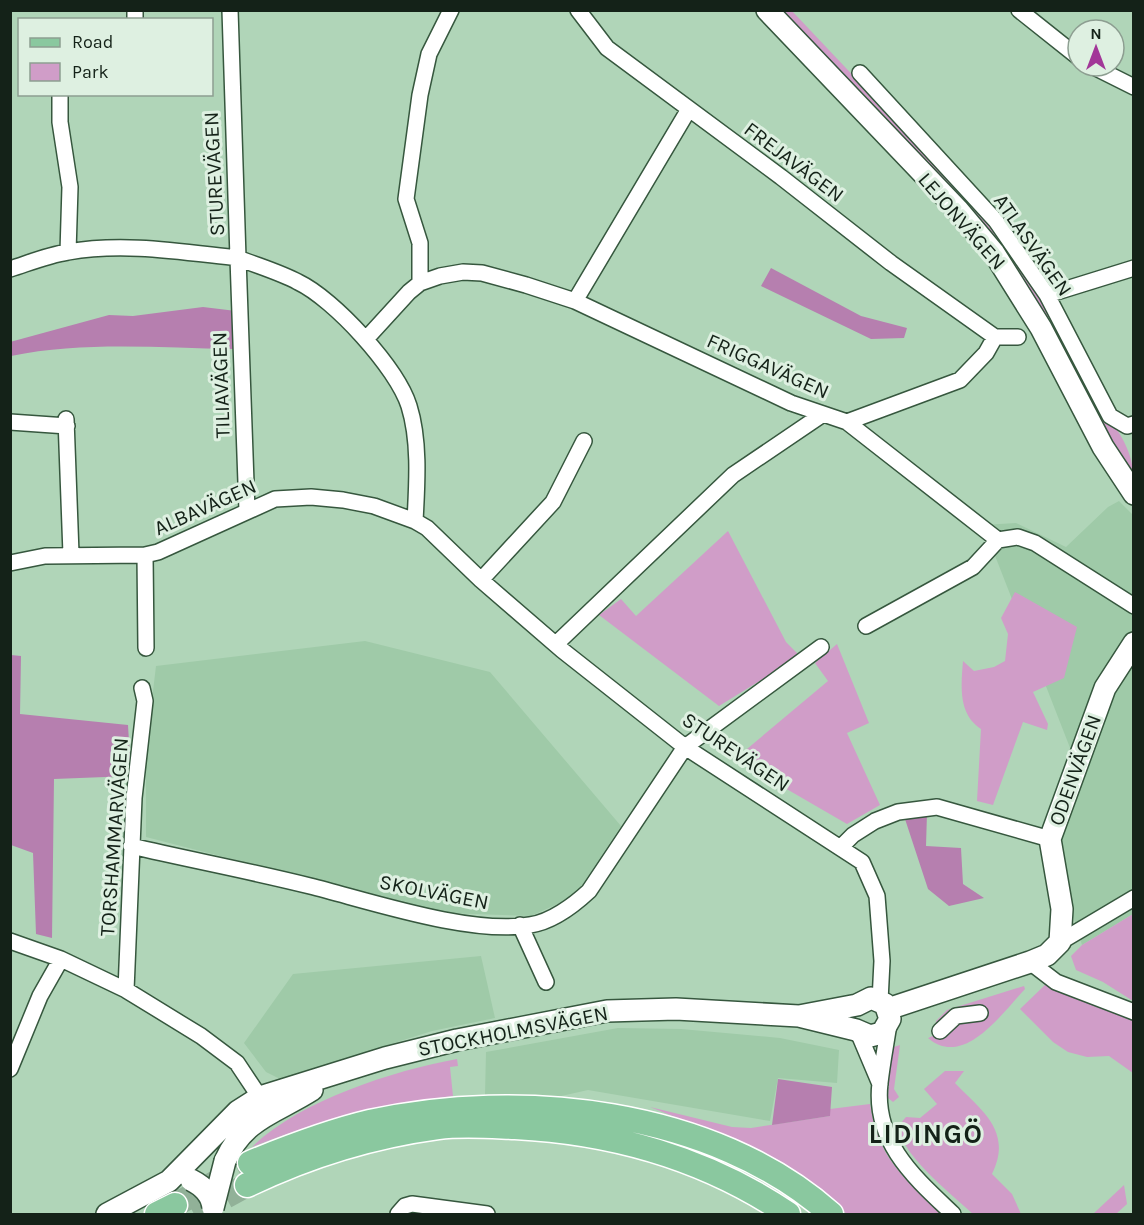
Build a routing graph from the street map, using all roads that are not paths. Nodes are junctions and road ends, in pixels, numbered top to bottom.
1 (230, 10) edge
2 (451, 10) edge
3 (578, 10) edge
4 (767, 10) edge
5 (1019, 10) edge
6 (1066, 47) edge
7 (860, 73) dead end
8 (1116, 78) edge
9 (1134, 87) edge
10 (60, 96) edge
11 (689, 109) junction
12 (68, 252) junction
13 (238, 258) junction
14 (1134, 268) edge
15 (10, 269) edge
16 (420, 283) junction
17 (1047, 295) junction
18 (574, 301) junction
19 (995, 337) junction
20 (1018, 337) dead end
21 (366, 339) junction
22 (823, 414) junction
23 (10, 422) edge
24 (848, 422) junction
25 (1130, 425) edge
26 (584, 441) dead end
27 (1134, 494) edge
28 (247, 511) junction
29 (415, 520) junction
30 (998, 540) junction
31 (71, 554) junction
32 (145, 555) junction
33 (10, 563) edge
34 (481, 580) junction
35 (1134, 606) edge
36 (866, 626) dead end
37 (1134, 643) edge
38 (556, 644) junction
39 (821, 647) dead end
40 (146, 648) dead end
41 (142, 688) dead end
42 (685, 747) junction
43 (1050, 838) junction
44 (131, 846) junction
45 (841, 847) junction
46 (1134, 898) edge
47 (520, 925) junction
48 (10, 941) edge
49 (1060, 942) junction
50 (61, 959) junction
51 (1030, 962) junction
52 (546, 982) dead end
53 (126, 990) junction
54 (856, 1005) junction
55 (885, 1011) junction
56 (980, 1012) dead end
57 (1134, 1012) edge
58 (799, 1016) junction
59 (857, 1031) junction
60 (940, 1031) dead end
61 (10, 1069) edge
62 (880, 1084) junction
63 (265, 1105) junction
64 (170, 1180) junction
65 (213, 1212) edge
66 (107, 1215) edge
67 (398, 1215) edge
68 (487, 1215) edge
69 (788, 1215) edge
70 (831, 1215) edge
71 (953, 1215) edge

1 - 13 street, STUREVÄGEN
2 - 16 street
3 - 11 street, FREJAVÄGEN
4 - 27 street, LEJONVÄGEN
5 - 6 street
7 - 17 street, ATLASVÄGEN
8 - 9 street
10 - 12 street
11 - 18 street
11 - 19 street, FREJAVÄGEN
12 - 13 street
12 - 15 street
13 - 21 street, STUREVÄGEN
13 - 28 street, TILIAVÄGEN
14 - 17 street
16 - 18 street, FRIGGAVÄGEN
16 - 21 street
17 - 25 street, ATLASVÄGEN
18 - 22 street, FRIGGAVÄGEN
19 - 20 street
19 - 24 street
21 - 29 street, STUREVÄGEN
22 - 24 street, FRIGGAVÄGEN
22 - 38 street
23 - 31 street
24 - 30 street, FRIGGAVÄGEN
26 - 34 street
28 - 29 street, ALBAVÄGEN
28 - 32 street, ALBAVÄGEN
29 - 34 street, STUREVÄGEN
30 - 35 street
30 - 36 street
31 - 32 street, ALBAVÄGEN
31 - 33 street, ALBAVÄGEN
32 - 40 street
34 - 38 street, STUREVÄGEN
37 - 43 street, ODENVÄGEN
38 - 42 street, STUREVÄGEN
39 - 42 street, SKOLVÄGEN
41 - 44 street, TORSHAMMARVÄGEN
42 - 45 street, STUREVÄGEN
42 - 47 street, SKOLVÄGEN
43 - 45 street
43 - 49 street, ODENVÄGEN
44 - 47 street, SKOLVÄGEN
44 - 53 street, TORSHAMMARVÄGEN
45 - 55 street, STUREVÄGEN
46 - 49 street, STOCKHOLMSVÄGEN
47 - 52 street
48 - 50 street
49 - 51 street, STOCKHOLMSVÄGEN
50 - 53 street
50 - 61 street
51 - 55 street, STOCKHOLMSVÄGEN
51 - 57 street
53 - 63 street
54 - 55 street, STOCKHOLMSVÄGEN
54 - 58 street, STOCKHOLMSVÄGEN
54 - 59 street
55 - 59 street, STOCKHOLMSVÄGEN
55 - 62 street, STUREVÄGEN
56 - 60 street
58 - 59 street, STOCKHOLMSVÄGEN
58 - 63 street, STOCKHOLMSVÄGEN
59 - 62 street, STUREVÄGEN
62 - 71 street, STUREVÄGEN
63 - 64 street, STOCKHOLMSVÄGEN
63 - 65 street, STOCKHOLMSVÄGEN, bridge
64 - 65 street, STOCKHOLMSVÄGEN, bridge
64 - 66 street, STOCKHOLMSVÄGEN
67 - 68 street
69 - 70 main road

